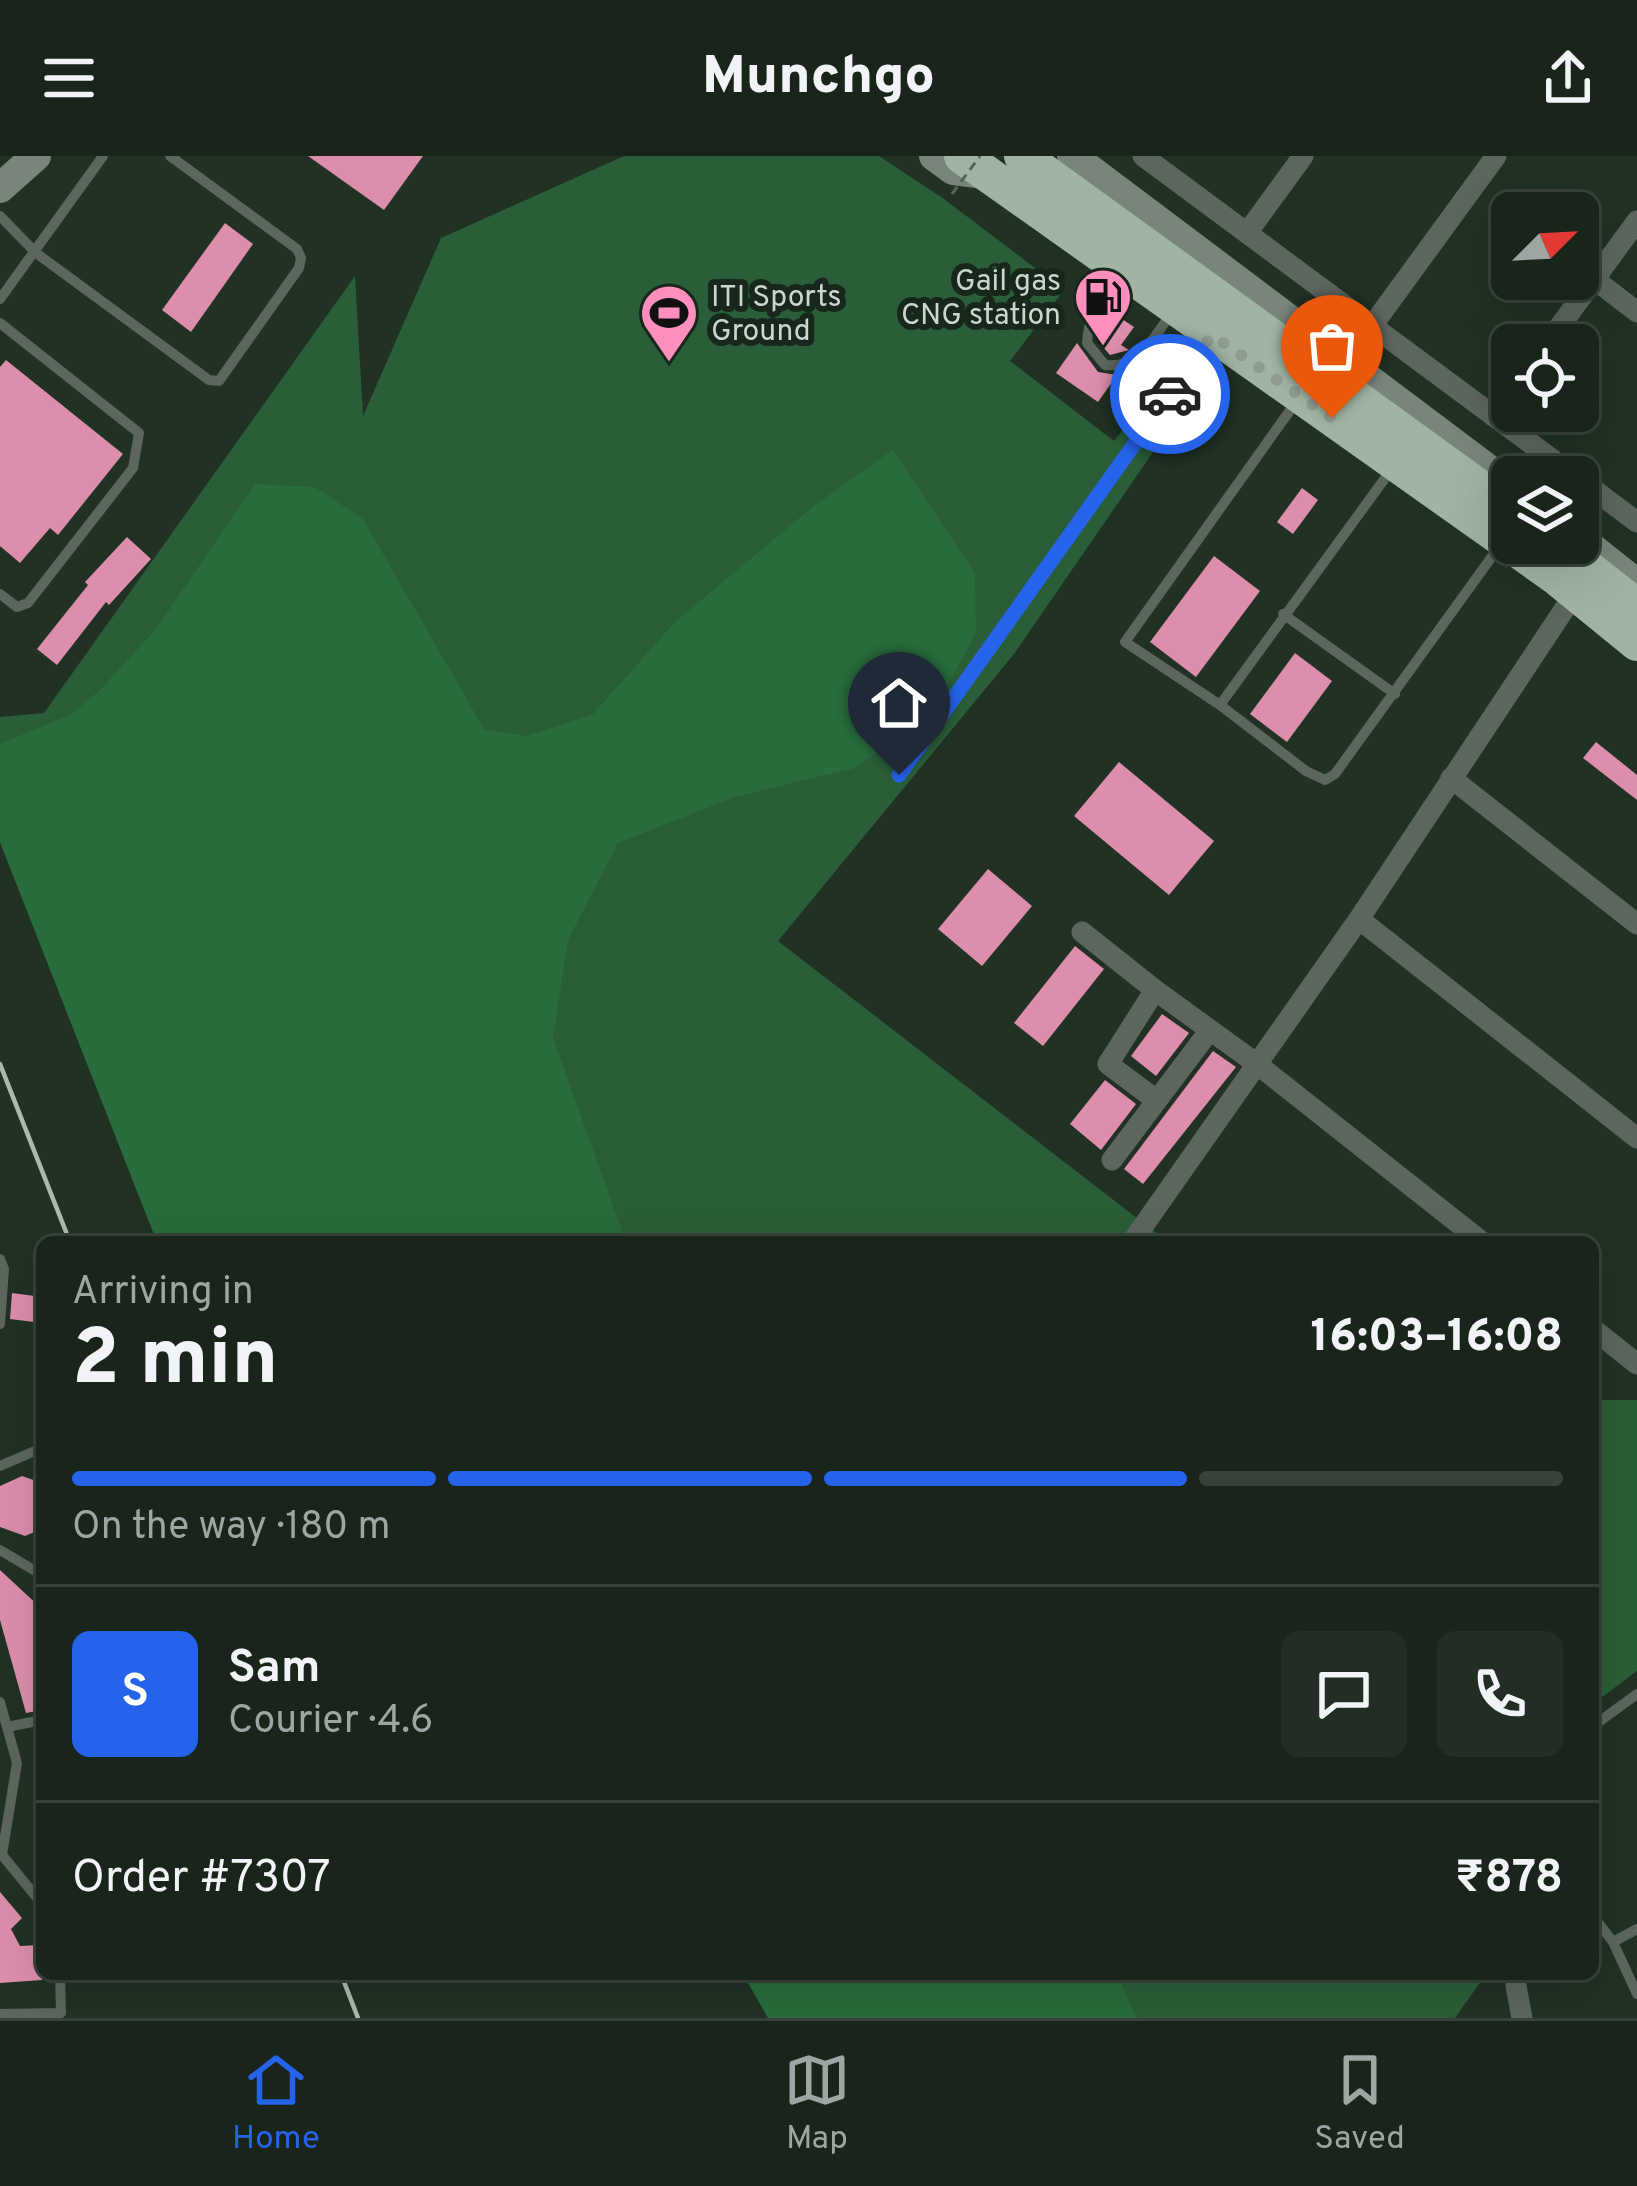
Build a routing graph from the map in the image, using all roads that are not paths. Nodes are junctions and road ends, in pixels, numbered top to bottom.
1 (36, 156) edge
2 (103, 156) edge
3 (170, 156) edge
4 (934, 156) edge
5 (1022, 156) edge
6 (1143, 156) edge
7 (1303, 156) edge
8 (1496, 156) edge
9 (976, 162) edge
10 (1071, 164) edge
11 (0, 188) edge
12 (0, 217) edge
13 (1637, 221) edge
14 (1247, 233) junction
15 (36, 253) junction
16 (1121, 272) junction
17 (1599, 272) edge
18 (1599, 283) edge
19 (0, 299) edge
20 (1175, 309) junction
21 (1637, 312) edge
22 (0, 323) edge
23 (1372, 326) junction
24 (1212, 335) junction
25 (1301, 395) junction
26 (1491, 415) edge
27 (1515, 432) edge
28 (1547, 456) edge
29 (1396, 464) junction
30 (1491, 472) edge
31 (1599, 491) edge
32 (1633, 511) edge
33 (1491, 513) edge
34 (1491, 517) edge
35 (1491, 550) edge
36 (1599, 554) edge
37 (1546, 564) edge
38 (1583, 564) edge
39 (1637, 584) edge
40 (1575, 592) junction
41 (0, 594) edge
42 (1637, 607) edge
43 (1283, 614) junction
44 (1637, 643) edge
45 (1395, 694) junction
46 (1220, 705) junction
47 (899, 775) dead end
48 (1451, 778) junction
49 (1359, 920) junction
50 (1637, 924) edge
51 (1082, 932) dead end
52 (1155, 990) junction
53 (1210, 1030) junction
54 (1257, 1064) junction
55 (1156, 1100) junction
56 (1637, 1138) edge
57 (1112, 1160) dead end
58 (1136, 1236) edge
59 (1474, 1236) edge
60 (0, 1259) edge
61 (0, 1324) edge
62 (1599, 1334) edge
63 (1637, 1364) edge
64 (36, 1451) edge
65 (0, 1466) edge
66 (0, 1550) edge
67 (36, 1571) edge
68 (1637, 1694) edge
69 (0, 1702) edge
70 (36, 1721) edge
71 (1599, 1722) edge
72 (7, 1727) junction
73 (4, 1816) edge
74 (1, 1855) edge
75 (36, 1897) edge
76 (1599, 1924) edge
77 (1637, 1929) edge
78 (1613, 1942) junction
79 (60, 1980) edge
80 (1516, 1986) dead end
81 (1637, 1994) edge
82 (0, 2014) edge
83 (1522, 2018) edge

1 - 11 street
2 - 15 lane
3 - 15 lane
4 - 9 street
5 - 10 highway
6 - 14 street
7 - 14 street
8 - 23 street
9 - 16 highway
10 - 30 street
10 - 33 highway
12 - 15 lane
13 - 17 street
14 - 23 street
15 - 19 lane
16 - 20 highway
16 - 20 lane
18 - 21 street
20 - 24 highway
22 - 41 lane
23 - 26 street
24 - 25 highway
24 - 47 lane
25 - 29 highway
25 - 46 lane
27 - 28 street
29 - 34 highway
29 - 43 lane
31 - 32 street
35 - 45 lane
36 - 39 street
37 - 40 highway
38 - 42 highway
40 - 44 highway
40 - 48 street
43 - 45 lane
43 - 46 lane
45 - 46 lane
48 - 49 street
48 - 50 street
49 - 54 street
49 - 56 street
51 - 52 street
52 - 53 street
52 - 55 street
53 - 54 street
53 - 55 street
54 - 58 street
54 - 59 street
55 - 57 street
60 - 61 lane
62 - 63 street
64 - 65 lane
66 - 67 lane
68 - 71 lane
69 - 72 lane
70 - 72 lane
72 - 73 lane
73 - 74 lane
74 - 75 lane
76 - 78 lane
77 - 78 lane
78 - 81 lane
79 - 82 lane
80 - 83 street

